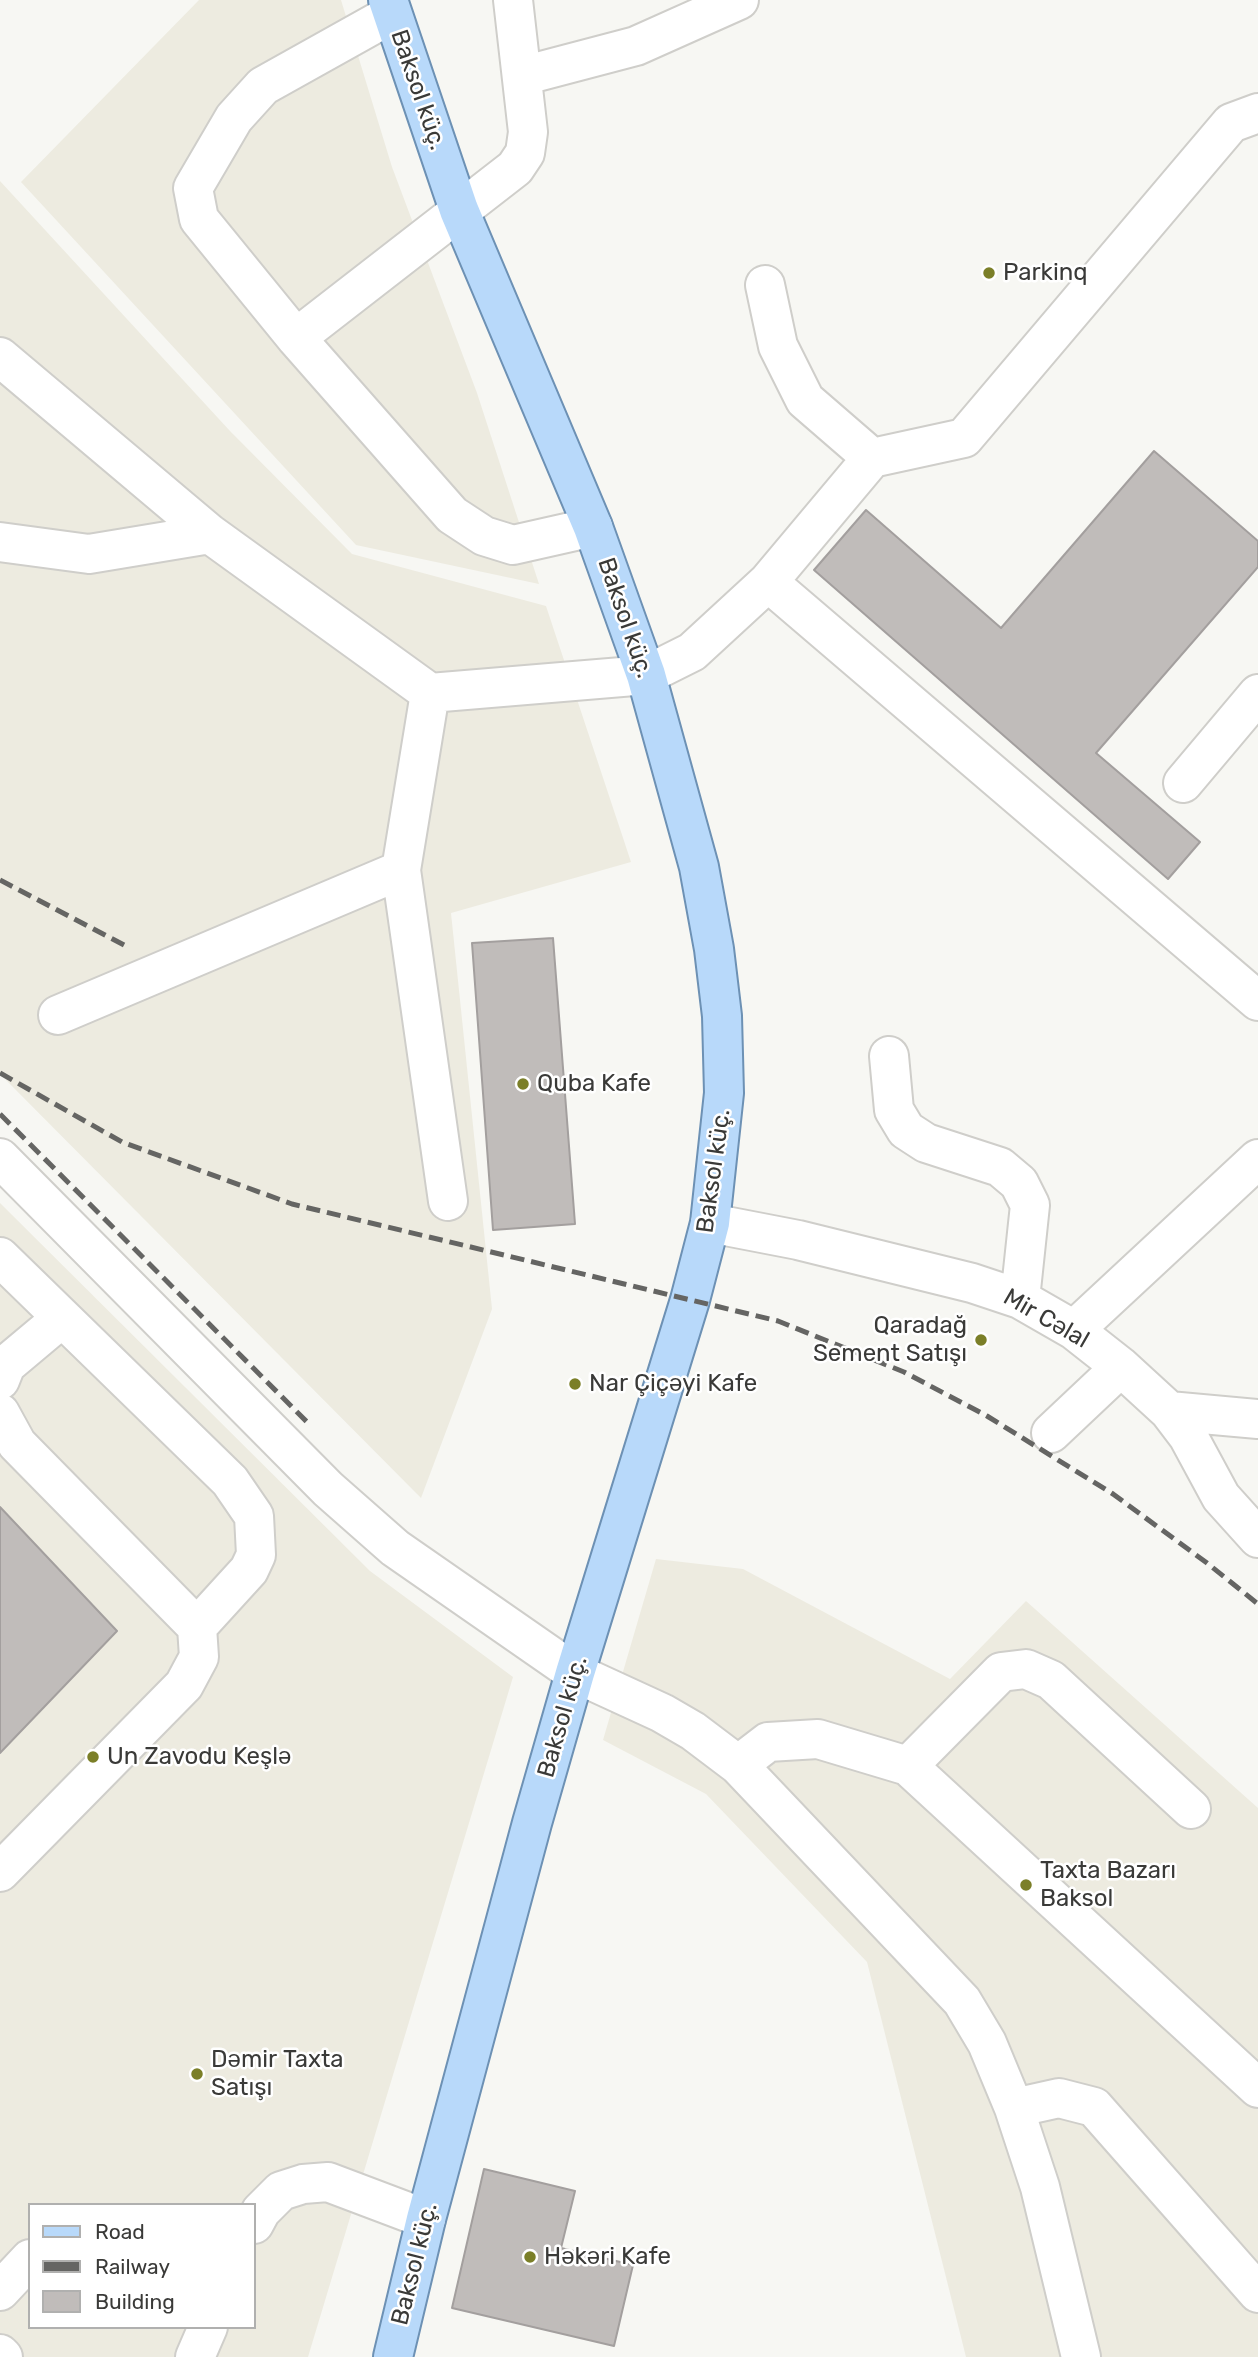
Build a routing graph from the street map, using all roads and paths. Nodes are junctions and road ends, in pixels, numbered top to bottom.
1 (513, 0) edge
2 (739, 0) edge
3 (390, 7) edge
4 (522, 76) junction
5 (1258, 113) edge
6 (459, 211) junction
7 (765, 285) dead end
8 (296, 338) junction
9 (4, 368) edge
10 (872, 458) junction
11 (593, 527) junction
12 (210, 534) junction
13 (0, 542) edge
14 (768, 582) junction
15 (646, 675) junction
16 (430, 693) junction
17 (1258, 694) edge
18 (1183, 783) dead end
19 (401, 870) junction
20 (1258, 1000) edge
21 (58, 1015) dead end
22 (889, 1055) dead end
23 (0, 1158) edge
24 (1258, 1159) edge
25 (448, 1201) dead end
26 (710, 1223) junction
27 (0, 1257) edge
28 (1020, 1299) junction
29 (62, 1318) junction
30 (1074, 1330) junction
31 (1121, 1367) junction
32 (0, 1380) edge
33 (1169, 1411) junction
34 (0, 1413) edge
35 (1258, 1419) edge
36 (1051, 1433) dead end
37 (1258, 1538) edge
38 (197, 1627) junction
39 (575, 1673) junction
40 (738, 1765) junction
41 (908, 1766) junction
42 (1191, 1809) dead end
43 (0, 1872) edge
44 (1258, 2088) edge
45 (1014, 2108) junction
46 (426, 2219) junction
47 (256, 2220) edge
48 (28, 2261) edge
49 (0, 2291) edge
50 (1258, 2293) edge
51 (207, 2329) edge
52 (195, 2357) edge
53 (393, 2357) edge
54 (1081, 2357) edge

1 - 4 street
2 - 4 street
3 - 6 main road, Baksol küç.
3 - 8 street
4 - 6 street
5 - 10 street
6 - 8 street
6 - 11 main road, Baksol küç.
7 - 10 street
8 - 11 street
9 - 12 street
10 - 14 street
11 - 15 main road, Baksol küç.
12 - 13 street
12 - 16 street
14 - 15 street
14 - 20 street
15 - 16 street
15 - 26 main road, Baksol küç.
16 - 19 street
17 - 18 street
19 - 21 street
19 - 25 street
22 - 28 street
23 - 39 street
24 - 30 street
26 - 28 street, Mir Cəlal
26 - 39 main road, Baksol küç.
27 - 29 street
28 - 30 street, Mir Cəlal
29 - 32 street
29 - 38 street
30 - 31 street, Mir Cəlal
31 - 33 street, Mir Cəlal
31 - 36 street
33 - 35 street
33 - 37 street, Mir Cəlal
34 - 38 street
38 - 43 street
39 - 40 street
39 - 46 main road, Baksol küç.
40 - 41 street
40 - 45 street
41 - 42 street
41 - 44 street
45 - 50 street
45 - 54 street
46 - 47 street
46 - 53 main road, Baksol küç.
48 - 49 street
51 - 52 street

